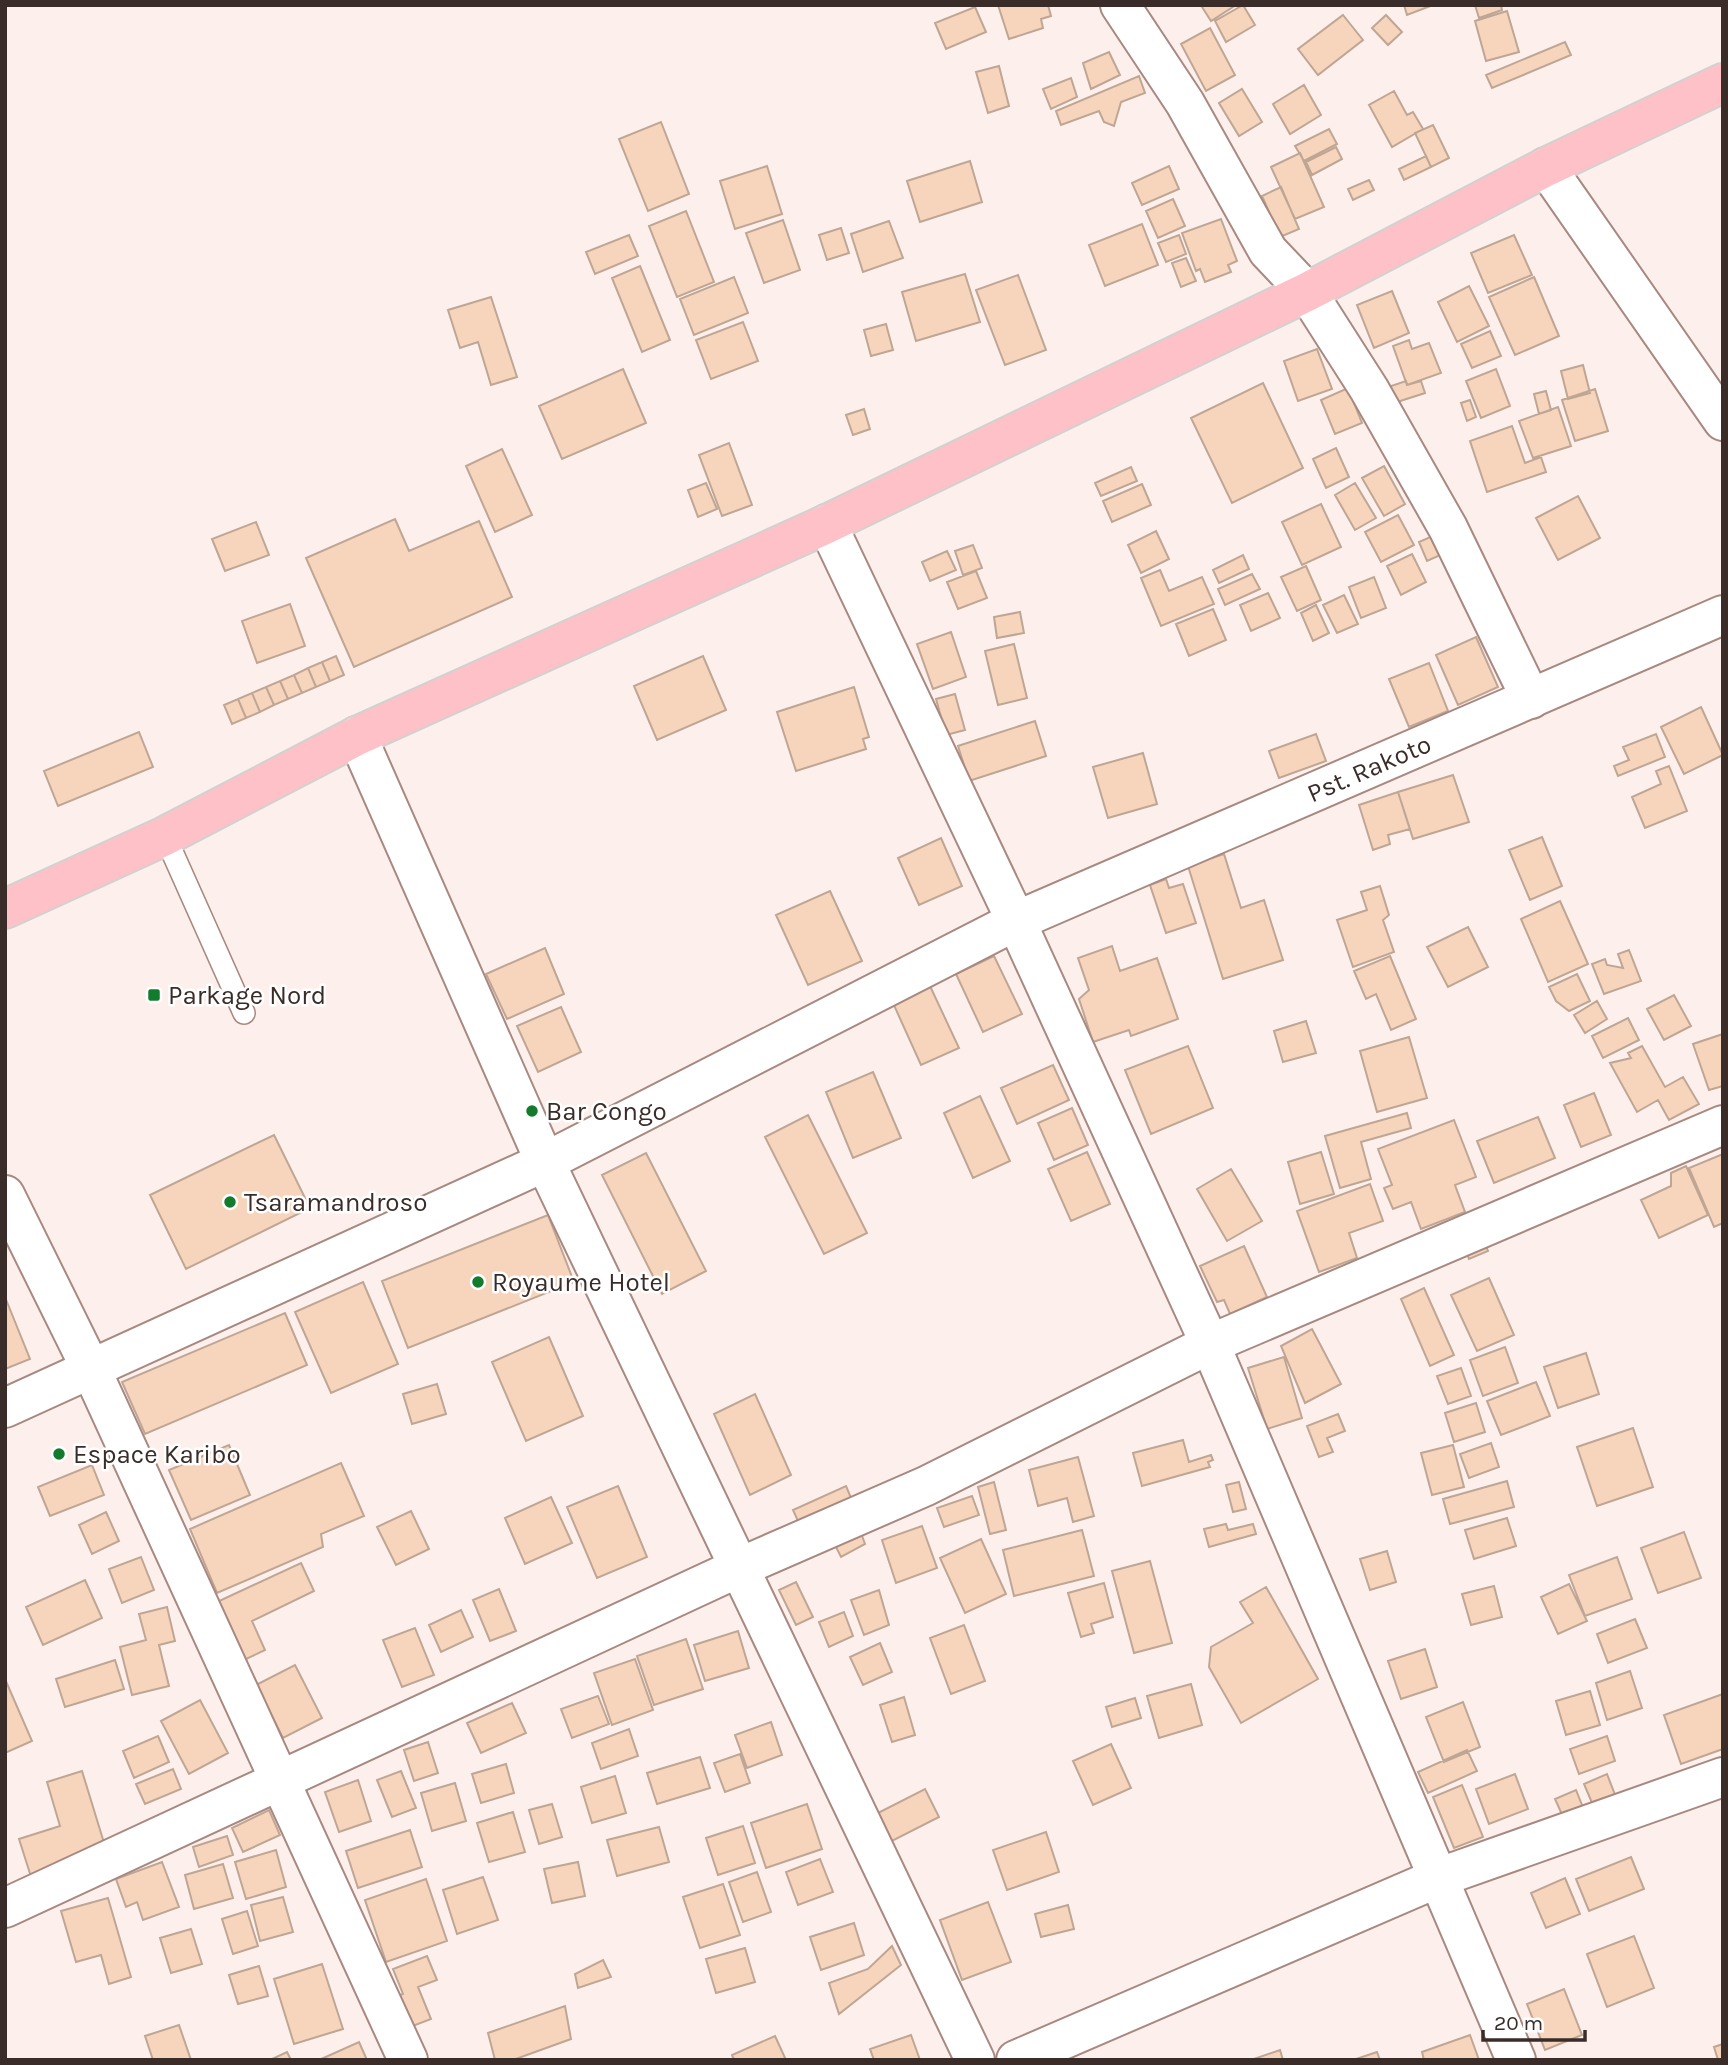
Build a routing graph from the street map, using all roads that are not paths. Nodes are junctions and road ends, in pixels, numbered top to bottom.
1 (1120, 5) edge
2 (1723, 83) edge
3 (1546, 167) junction
4 (1307, 292) junction
5 (1723, 421) edge
6 (827, 524) junction
7 (1723, 615) edge
8 (1531, 699) junction
9 (357, 736) junction
10 (165, 836) junction
11 (5, 909) edge
12 (1016, 921) junction
13 (244, 1013) dead end
14 (1723, 1125) edge
15 (545, 1162) junction
16 (5, 1195) edge
17 (1210, 1344) junction
18 (90, 1367) junction
19 (5, 1408) edge
20 (738, 1568) junction
21 (1723, 1777) edge
22 (279, 1782) junction
23 (1440, 1877) junction
24 (5, 1908) edge
25 (408, 2060) edge
26 (975, 2060) edge
27 (1016, 2060) edge
28 (1516, 2060) edge

1 - 4 street
2 - 3 main road
3 - 4 main road
3 - 5 street
4 - 6 main road
4 - 8 street
6 - 9 main road
6 - 12 street
7 - 8 street, Pst. Rakoto
8 - 12 street, Pst. Rakoto
9 - 10 main road
9 - 15 street
10 - 11 main road
10 - 13 lane
12 - 15 street, Pst. Rakoto
12 - 17 street
14 - 17 street
15 - 18 street, Pst. Rakoto
15 - 20 street
16 - 18 street
17 - 20 street
17 - 23 street
18 - 19 street, Pst. Rakoto
18 - 22 street
20 - 22 street
20 - 26 street
21 - 23 street
22 - 24 street
22 - 25 street
23 - 27 street
23 - 28 street

